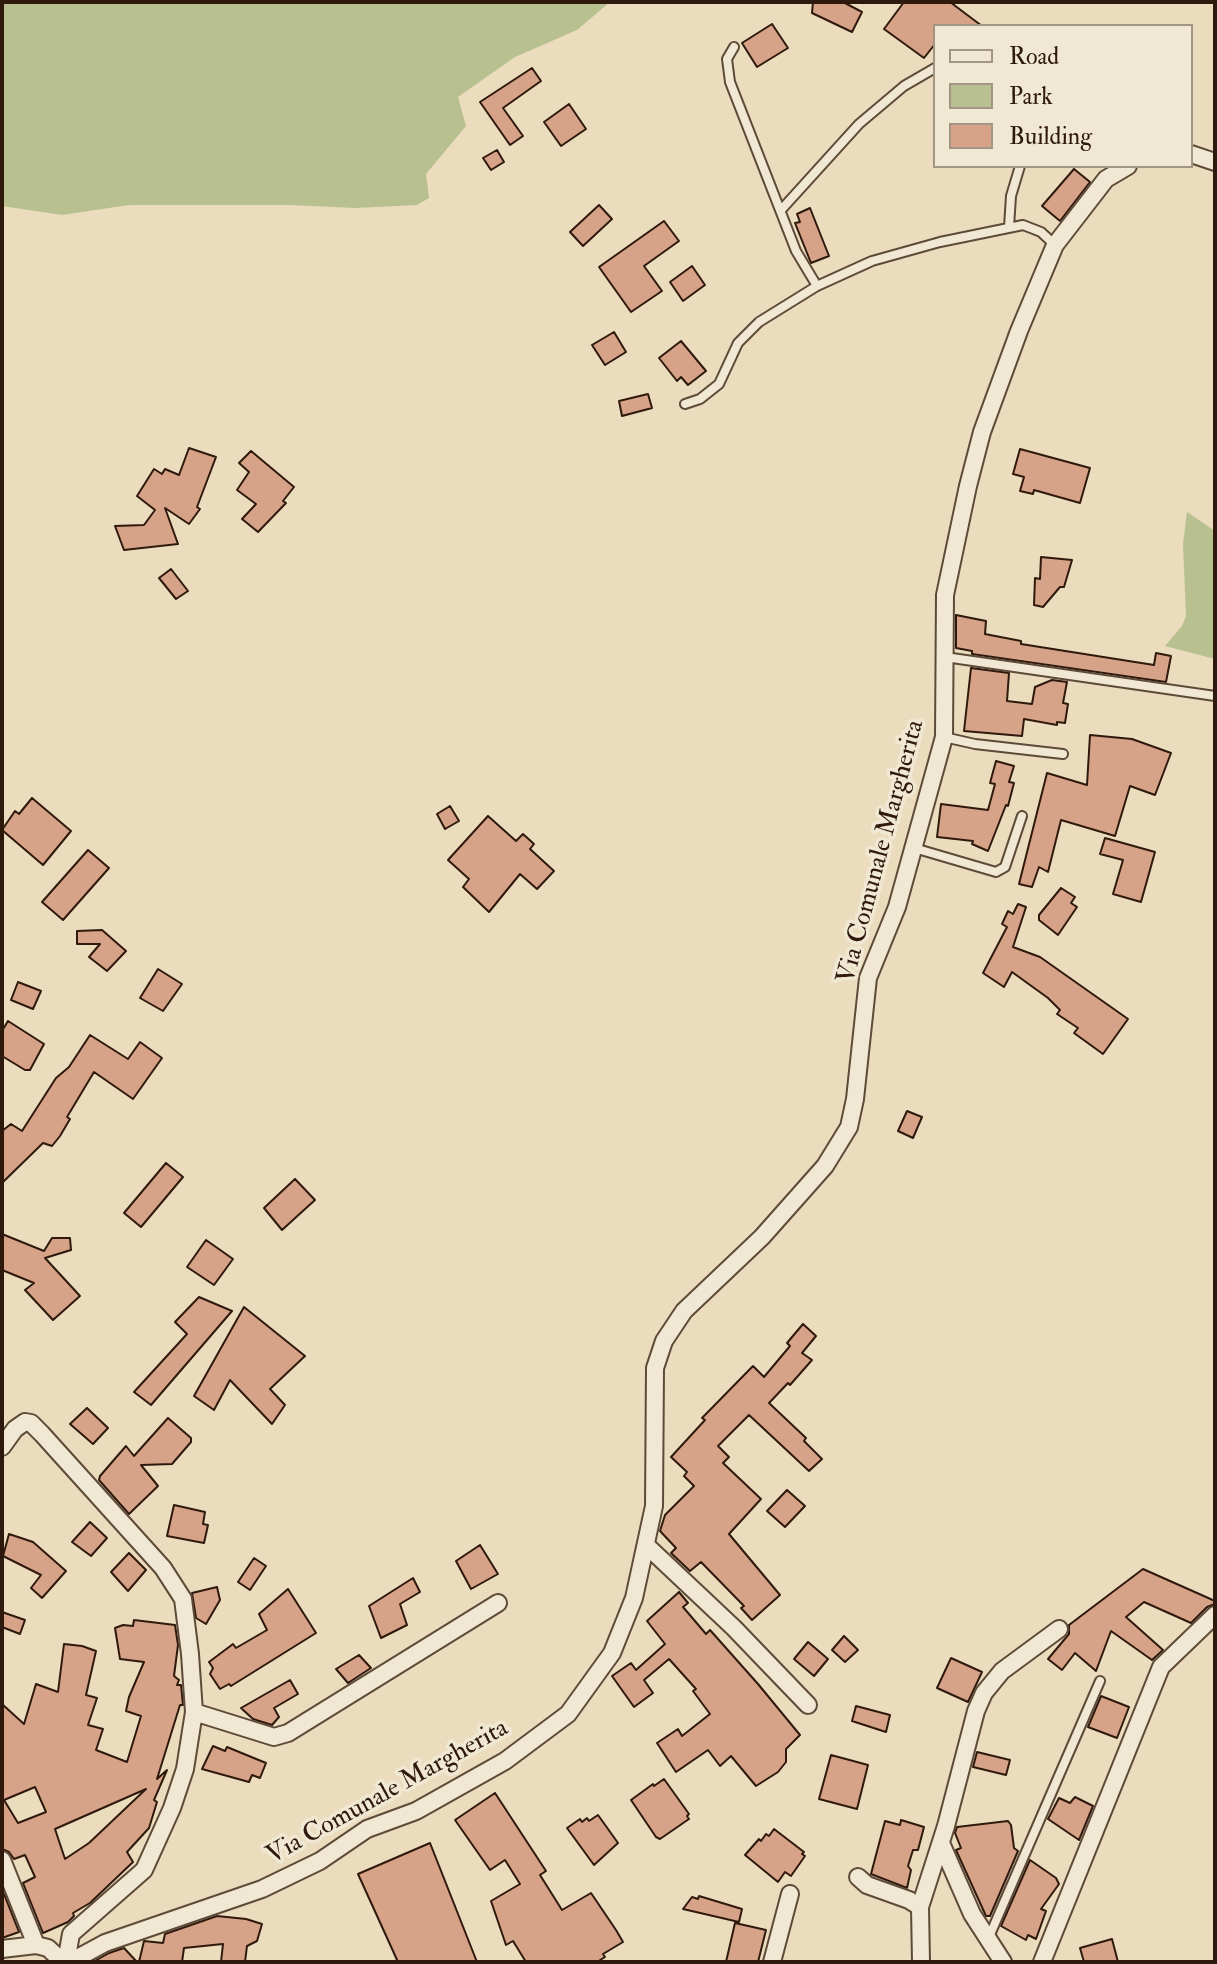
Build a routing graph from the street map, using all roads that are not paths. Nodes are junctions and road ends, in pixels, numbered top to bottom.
1 (734, 47) dead end
2 (933, 69) edge
3 (1193, 155) edge
4 (1215, 162) edge
5 (1019, 168) edge
6 (1125, 168) edge
7 (781, 210) junction
8 (1009, 227) junction
9 (1055, 245) junction
10 (817, 286) junction
11 (685, 404) dead end
12 (945, 657) junction
13 (1215, 696) edge
14 (944, 737) junction
15 (1063, 754) dead end
16 (1022, 816) dead end
17 (913, 848) junction
18 (2, 1447) edge
19 (647, 1546) junction
20 (498, 1603) dead end
21 (1215, 1615) edge
22 (1059, 1629) dead end
23 (1100, 1681) dead end
24 (808, 1705) dead end
25 (194, 1712) junction
26 (941, 1843) junction
27 (2, 1860) edge
28 (858, 1877) dead end
29 (790, 1894) dead end
30 (920, 1907) junction
31 (989, 1938) junction
32 (36, 1945) junction
33 (2, 1949) edge
34 (67, 1962) edge
35 (772, 1962) edge
36 (921, 1962) edge
37 (1003, 1962) edge
38 (1042, 1962) edge

1 - 7 lane
2 - 7 lane
3 - 4 street
5 - 8 lane
6 - 9 street, Via Comunale Margherita
7 - 10 lane
8 - 9 lane
8 - 10 lane
9 - 12 street, Via Comunale Margherita
10 - 11 lane
12 - 13 lane
12 - 14 street, Via Comunale Margherita
14 - 15 lane
14 - 17 street, Via Comunale Margherita
16 - 17 lane
17 - 19 street, Via Comunale Margherita
18 - 25 street
19 - 24 street
19 - 34 street, Via Comunale Margherita
20 - 25 street
21 - 38 street
22 - 26 street
23 - 31 lane
25 - 34 street
26 - 30 street
26 - 31 street
27 - 32 street
28 - 30 street
29 - 35 street
30 - 36 street
31 - 37 street
32 - 33 street
32 - 34 street

